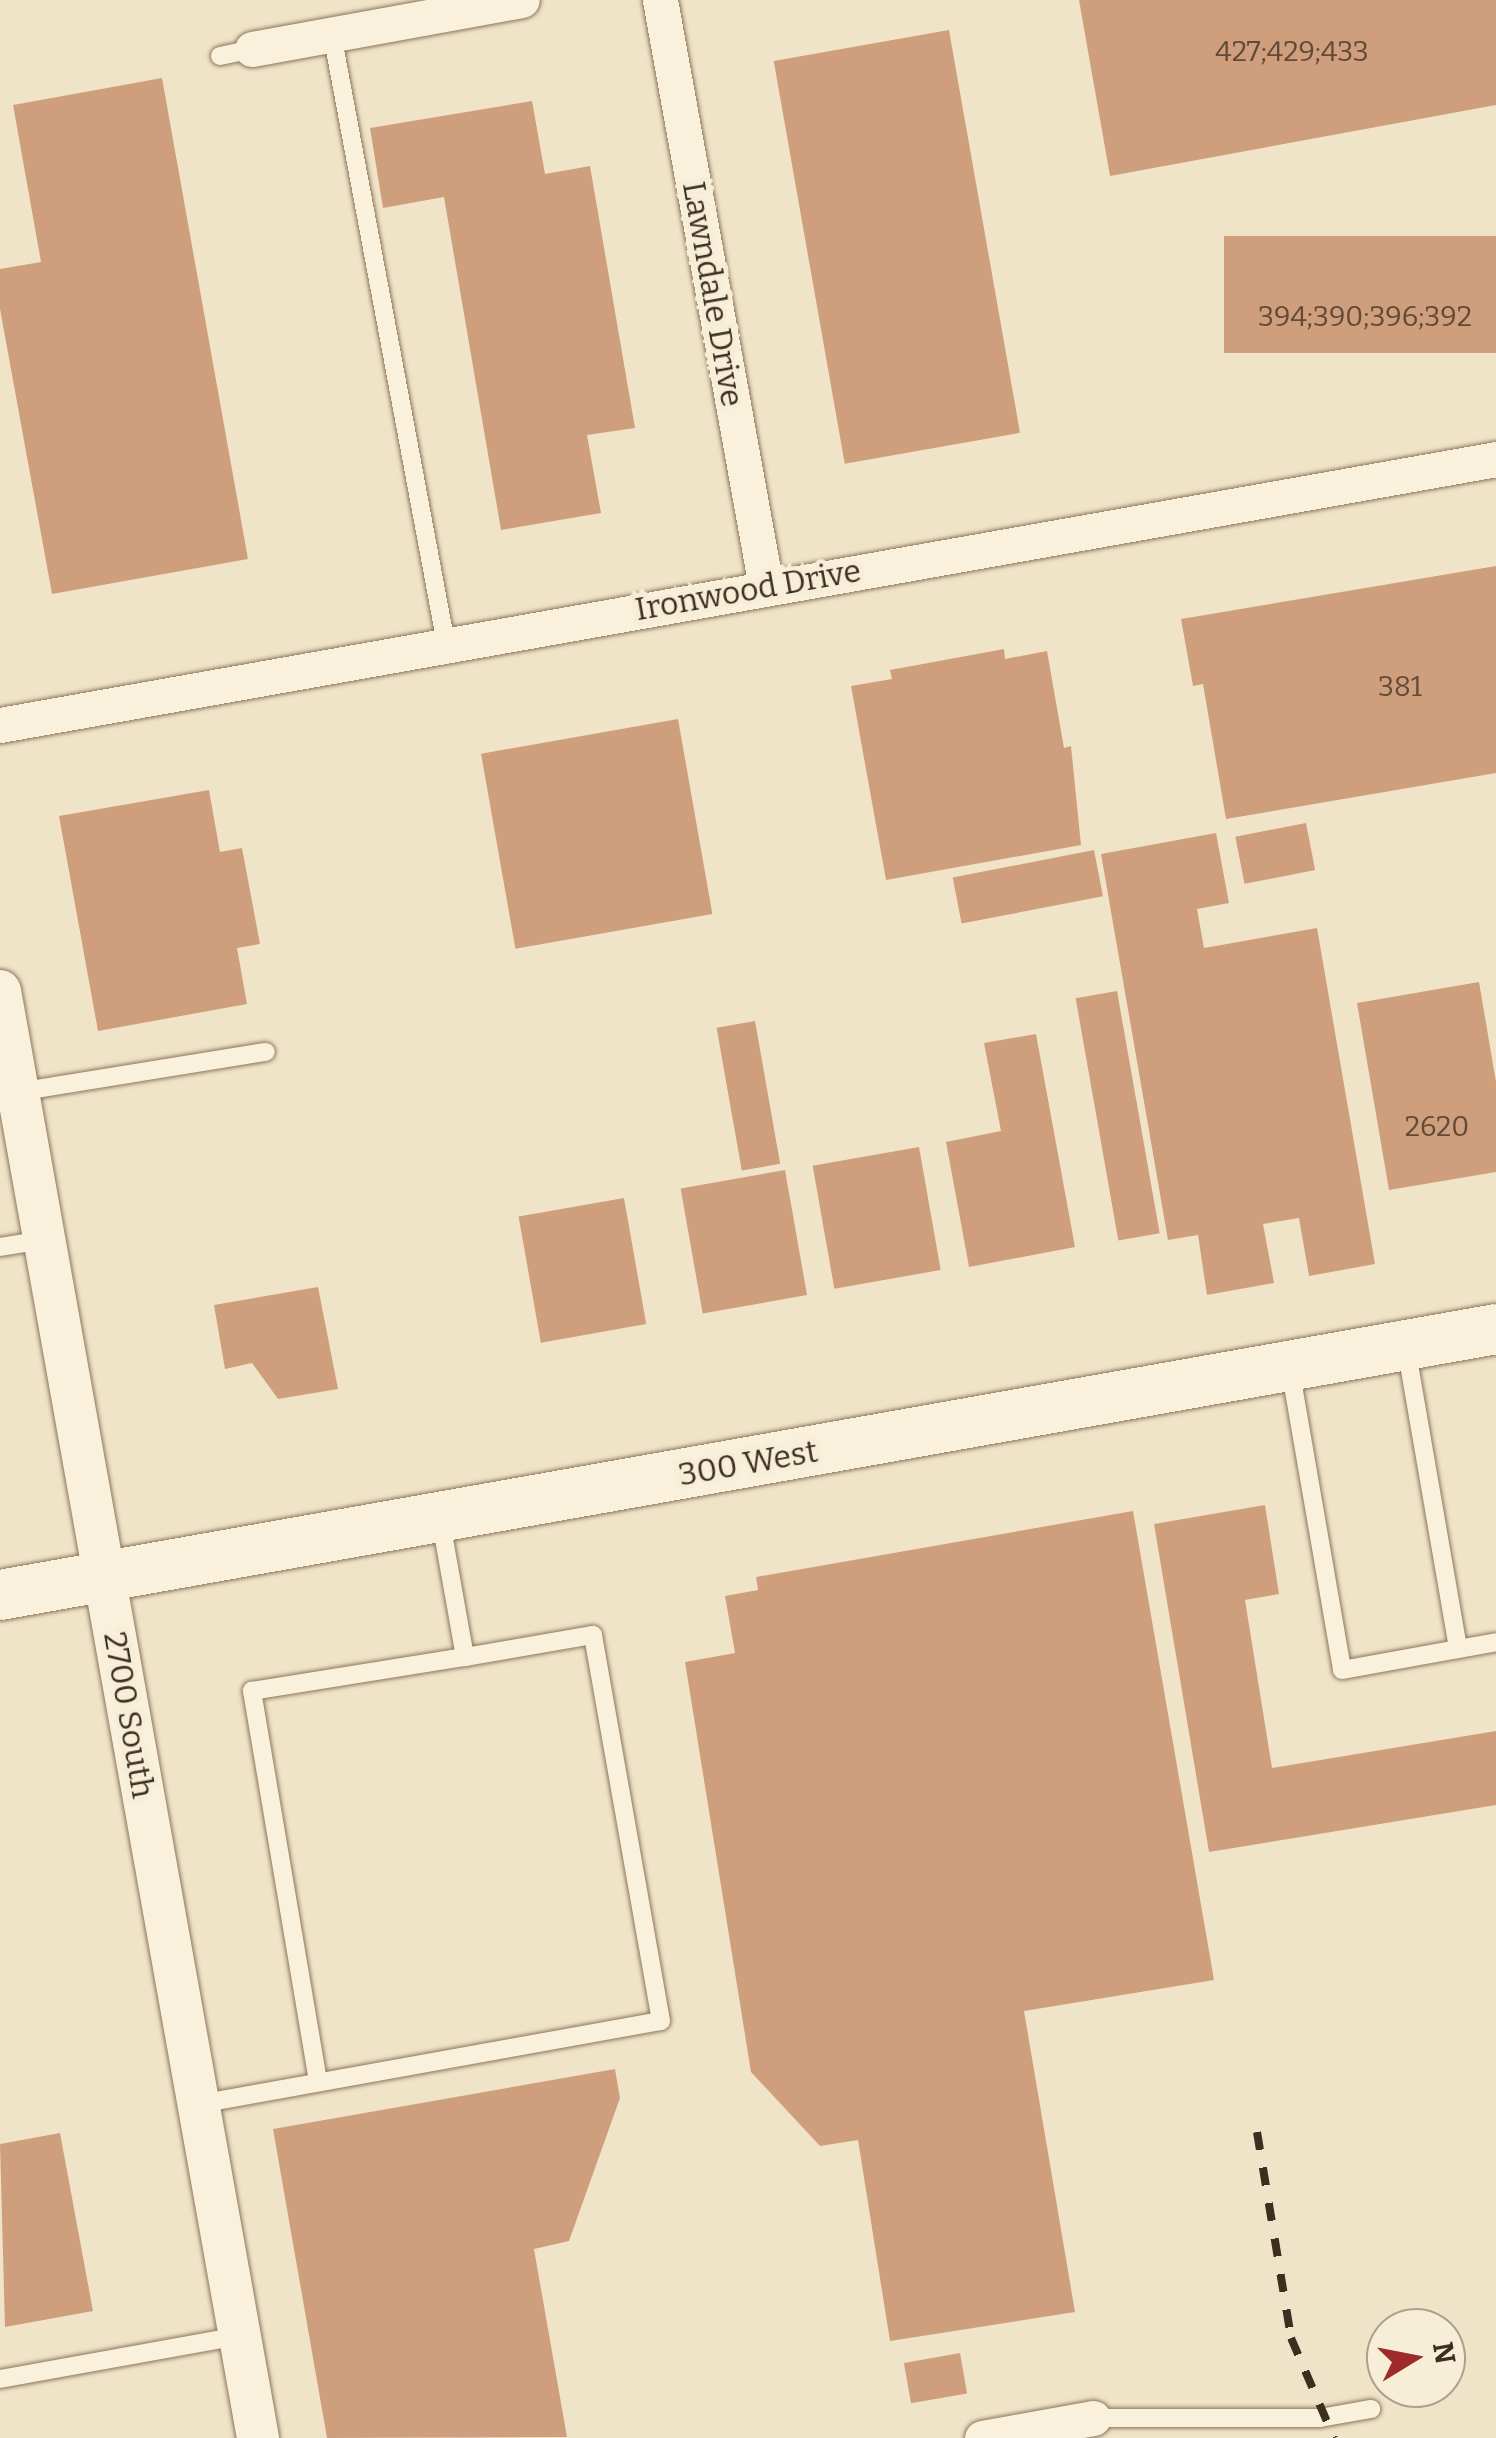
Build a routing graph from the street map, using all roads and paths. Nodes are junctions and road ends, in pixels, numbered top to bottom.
1 (522, 0) edge
2 (660, 0) edge
3 (332, 34) junction
4 (236, 52) dead end
5 (1496, 459) edge
6 (766, 587) junction
7 (446, 644) junction
8 (0, 726) edge
9 (0, 991) edge
10 (266, 1052) dead end
11 (18, 1092) junction
12 (44, 1240) junction
13 (0, 1247) edge
14 (1496, 1329) edge
15 (1405, 1344) junction
16 (1290, 1366) junction
17 (441, 1521) junction
18 (104, 1578) junction
19 (0, 1595) edge
20 (1496, 1642) edge
21 (1458, 1649) junction
22 (465, 1657) junction
23 (318, 2081) junction
24 (199, 2104) junction
25 (240, 2336) junction
26 (0, 2379) edge
27 (1371, 2410) dead end
28 (1092, 2418) joint
29 (258, 2438) edge
30 (982, 2438) edge

1 - 3 street
2 - 6 street, Lawndale Drive
3 - 4 street
3 - 7 lane
5 - 6 street, Ironwood Drive
6 - 7 street, Ironwood Drive
7 - 8 street, Ironwood Drive
9 - 11 street, 2700 South
10 - 11 lane
11 - 12 street, 2700 South
12 - 13 lane
12 - 18 street, 2700 South
14 - 15 main road, 300 West
15 - 16 main road, 300 West
15 - 21 lane
16 - 17 main road, 300 West
16 - 21 lane
17 - 18 main road, 300 West
17 - 22 lane
18 - 19 main road, 300 West
18 - 24 street, 2700 South
20 - 21 lane
22 - 23 lane
22 - 23 lane
23 - 24 lane
24 - 25 street, 2700 South
25 - 26 lane
25 - 29 street, 2700 South
27 - 28 lane
28 - 30 street

